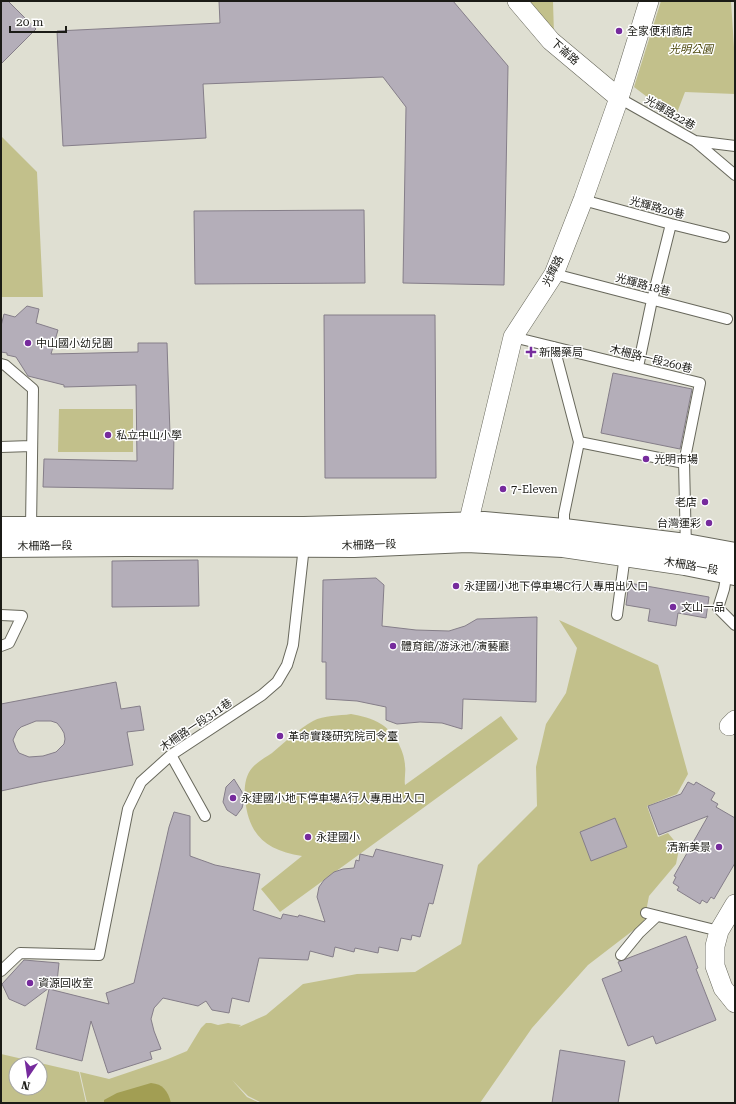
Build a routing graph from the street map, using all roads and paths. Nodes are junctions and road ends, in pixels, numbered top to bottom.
1 (516, 1) edge
2 (649, 1) edge
3 (619, 98) junction
4 (695, 141) junction
5 (735, 146) edge
6 (735, 175) edge
7 (583, 200) junction
8 (671, 224) junction
9 (724, 237) dead end
10 (554, 274) junction
11 (652, 300) junction
12 (727, 319) dead end
13 (513, 337) junction
14 (554, 347) junction
15 (1, 364) edge
16 (638, 367) junction
17 (579, 442) junction
18 (32, 446) junction
19 (1, 447) edge
20 (684, 463) junction
21 (31, 527) junction
22 (1, 528) edge
23 (564, 530) junction
24 (467, 533) junction
25 (1, 546) edge
26 (304, 546) junction
27 (685, 554) junction
28 (625, 555) junction
29 (732, 566) edge
30 (1, 615) edge
31 (617, 615) dead end
32 (735, 625) edge
33 (1, 646) edge
34 (171, 755) junction
35 (205, 816) dead end
36 (735, 904) edge
37 (646, 913) dead end
38 (657, 916) junction
39 (719, 931) junction
40 (621, 955) dead end
41 (1, 971) edge
42 (735, 1003) edge

1 - 3 street, 下崙路
2 - 3 street, 光輝路
3 - 4 lane, 光輝路22巷
3 - 7 street, 光輝路
4 - 5 lane, 光輝路22巷
4 - 6 lane
7 - 8 lane, 光輝路20巷
7 - 10 street, 光輝路
8 - 9 lane, 光輝路20巷
8 - 11 lane
10 - 11 lane, 光輝路18巷
10 - 13 street, 光輝路
11 - 12 lane, 光輝路18巷
11 - 16 lane
13 - 14 lane, 木柵路一段260巷
13 - 24 street, 光輝路
14 - 16 lane, 木柵路一段260巷
14 - 17 lane
15 - 18 lane
16 - 20 lane, 木柵路一段260巷
17 - 20 lane
17 - 23 lane
18 - 19 lane
18 - 21 lane
20 - 27 lane, 木柵路一段260巷
21 - 22 main road, 木柵路一段
21 - 24 main road, 木柵路一段
23 - 24 main road, 木柵路一段
23 - 27 main road, 木柵路一段
24 - 26 main road, 木柵路一段
24 - 28 main road, 木柵路一段
25 - 26 main road, 木柵路一段
26 - 34 lane, 木柵路一段311巷
27 - 28 main road, 木柵路一段
27 - 29 main road, 木柵路一段
28 - 31 lane
29 - 32 lane
30 - 33 lane
34 - 35 lane
34 - 41 lane, 木柵路一段311巷
36 - 39 street
37 - 38 lane
38 - 39 lane
38 - 40 lane
39 - 42 street

